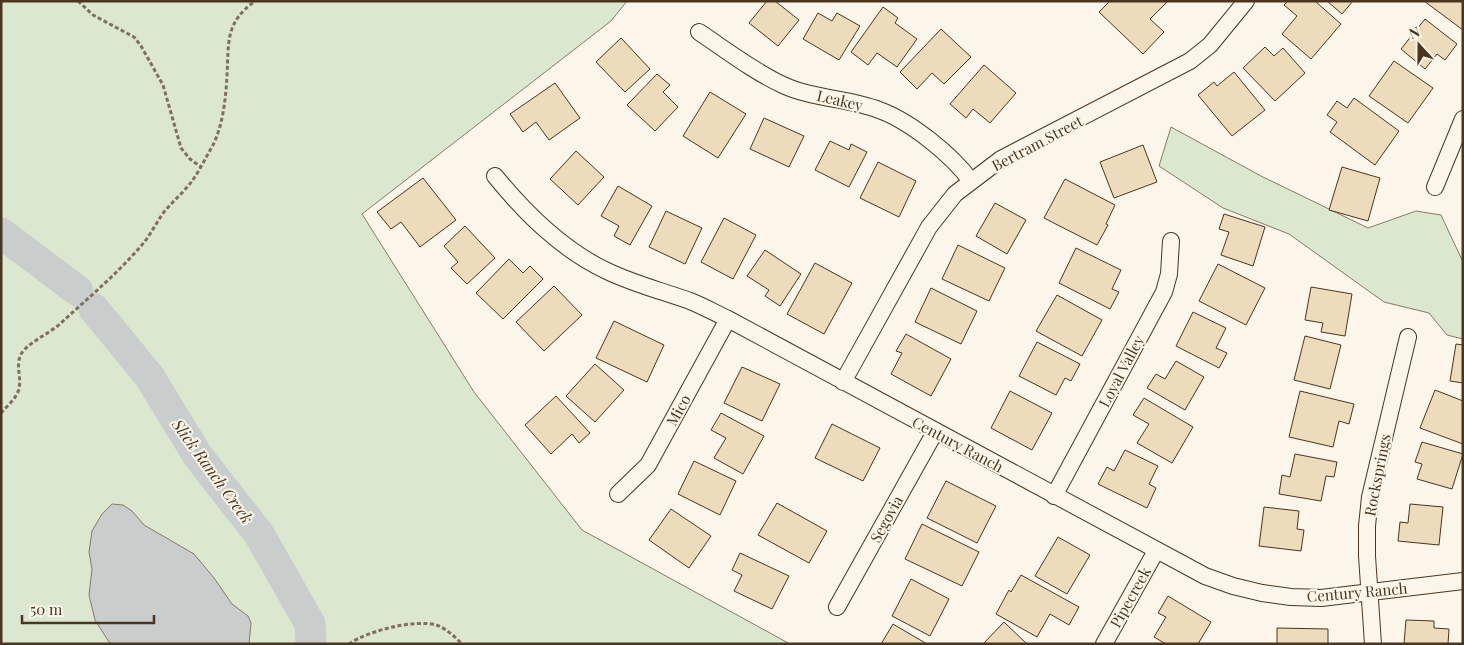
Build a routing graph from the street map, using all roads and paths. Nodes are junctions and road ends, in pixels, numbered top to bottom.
1 (78, 1) edge
2 (255, 1) edge
3 (1239, 4) edge
4 (699, 32) dead end
5 (1463, 119) edge
6 (202, 167) junction
7 (494, 176) dead end
8 (971, 181) junction
9 (1435, 187) dead end
10 (1171, 241) dead end
11 (728, 319) junction
12 (1408, 338) dead end
13 (843, 382) junction
14 (1, 413) edge
15 (935, 432) junction
16 (618, 494) dead end
17 (1054, 496) junction
18 (1156, 550) junction
19 (1463, 581) edge
20 (1371, 593) junction
21 (837, 607) dead end
22 (349, 644) edge
23 (462, 644) edge
24 (1104, 644) edge
25 (1373, 644) edge

1 - 6 path
2 - 6 path
3 - 8 street, Bertram Street
4 - 8 street, Leakey
5 - 9 street
6 - 14 path
7 - 11 street, Century Ranch
8 - 13 street, Bertram Street
10 - 17 street, Loyal Valley
11 - 13 street, Century Ranch
11 - 16 street, Mico
12 - 20 street, Rocksprings
13 - 15 street, Century Ranch
15 - 17 street, Century Ranch
15 - 21 street, Segovia
17 - 18 street, Century Ranch
18 - 20 street, Century Ranch
18 - 24 street, Pipecreek
19 - 20 street, Century Ranch
20 - 25 street, Rocksprings
22 - 23 path

